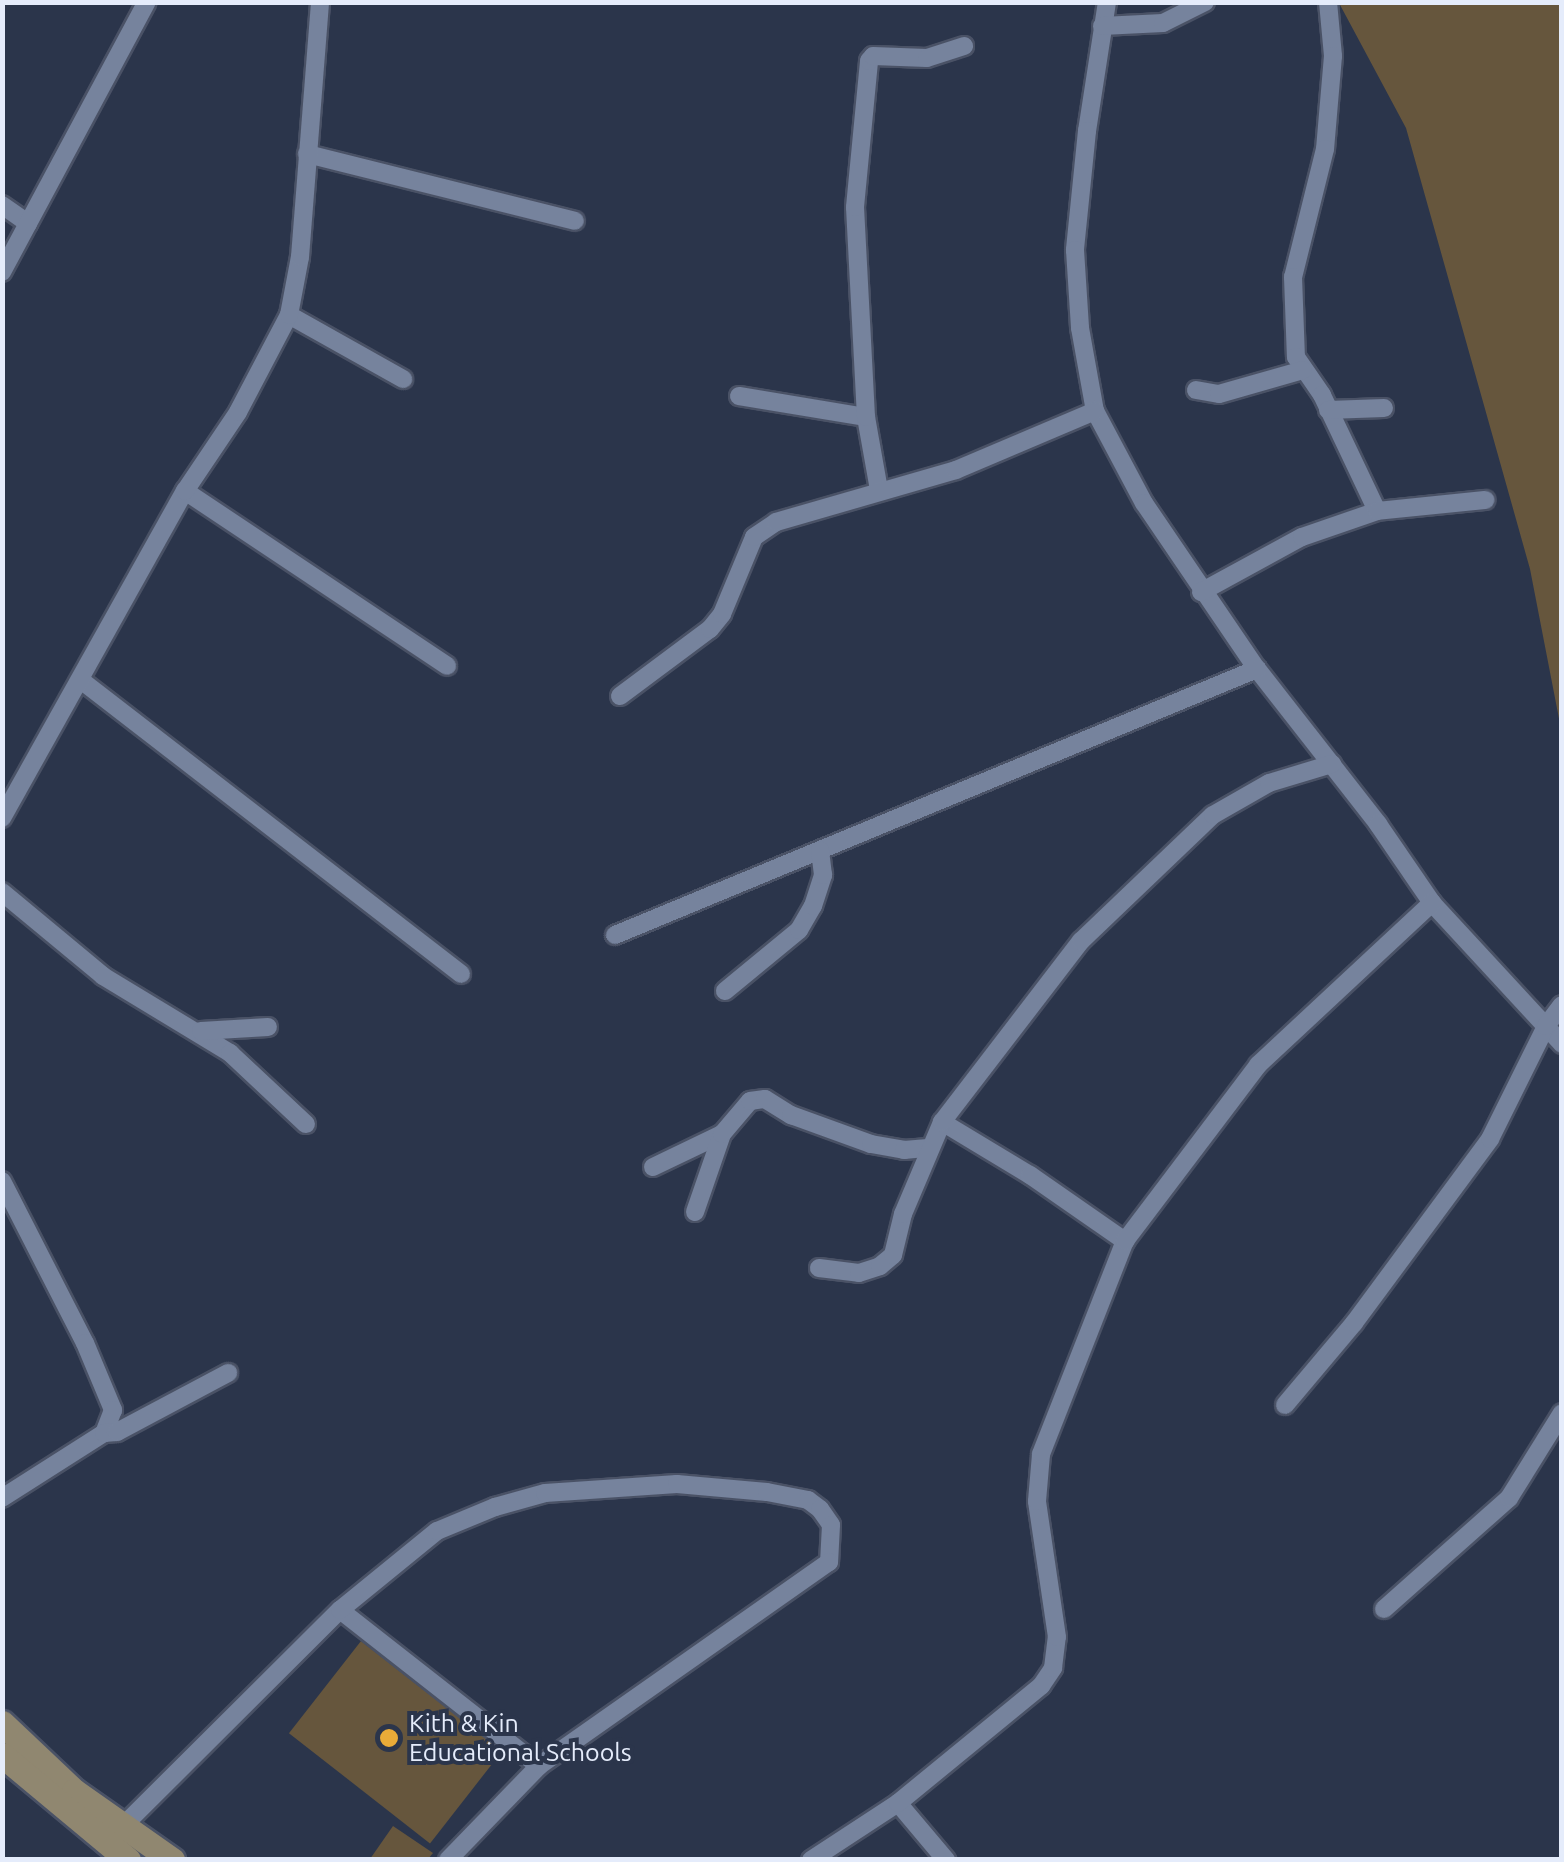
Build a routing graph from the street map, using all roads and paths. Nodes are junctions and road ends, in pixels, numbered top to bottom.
1 (148, 2) edge
2 (320, 2) edge
3 (1107, 2) edge
4 (1206, 2) edge
5 (1328, 2) edge
6 (1102, 26) junction
7 (964, 46) dead end
8 (307, 154) junction
9 (2, 205) edge
10 (28, 222) junction
11 (575, 222) dead end
12 (2, 272) edge
13 (290, 315) junction
14 (1303, 370) junction
15 (402, 379) dead end
16 (1196, 390) dead end
17 (739, 396) dead end
18 (1384, 408) dead end
19 (1328, 410) junction
20 (1095, 411) junction
21 (866, 417) junction
22 (878, 490) junction
23 (185, 491) junction
24 (1486, 500) dead end
25 (1378, 511) junction
26 (1201, 592) junction
27 (447, 666) dead end
28 (1257, 669) junction
29 (82, 681) junction
30 (620, 696) dead end
31 (1332, 764) junction
32 (2, 818) edge
33 (820, 850) junction
34 (2, 892) edge
35 (1432, 903) junction
36 (614, 935) dead end
37 (461, 974) dead end
38 (725, 990) dead end
39 (1562, 1005) edge
40 (1546, 1026) junction
41 (268, 1027) dead end
42 (195, 1031) junction
43 (1562, 1044) edge
44 (942, 1122) junction
45 (306, 1124) dead end
46 (722, 1134) junction
47 (928, 1148) junction
48 (653, 1167) dead end
49 (2, 1181) edge
50 (694, 1212) dead end
51 (1125, 1241) junction
52 (819, 1268) dead end
53 (228, 1373) dead end
54 (1285, 1405) dead end
55 (1562, 1412) edge
56 (104, 1433) junction
57 (2, 1498) edge
58 (1384, 1608) dead end
59 (340, 1610) junction
60 (2, 1722) edge
61 (2, 1755) edge
62 (539, 1766) junction
63 (898, 1803) junction
64 (108, 1844) edge
65 (128, 1860) edge
66 (172, 1860) edge
67 (448, 1860) edge
68 (811, 1860) edge
69 (946, 1860) edge

1 - 10 street
2 - 8 street
3 - 6 street
4 - 6 street
5 - 14 street
6 - 20 street
7 - 21 street
8 - 11 street
8 - 13 street
9 - 10 street
10 - 12 street
13 - 15 street
13 - 23 street
14 - 16 street
14 - 19 street
17 - 21 street
18 - 19 street
19 - 25 street
20 - 22 street
20 - 26 street
21 - 22 street
22 - 30 street
23 - 27 street
23 - 29 street
24 - 25 street
25 - 26 street
26 - 28 street
28 - 31 street
28 - 33 street
29 - 32 street
29 - 37 street
31 - 35 street
31 - 44 street
33 - 36 street
33 - 38 street
34 - 42 street
35 - 40 street
35 - 51 street
39 - 40 street
40 - 43 street
40 - 54 street
41 - 42 street
42 - 45 street
44 - 47 street
44 - 51 street
46 - 47 street
46 - 48 street
46 - 50 street
47 - 52 street
49 - 56 street
51 - 63 street
53 - 56 street
55 - 58 street
56 - 57 street
59 - 62 street
59 - 62 street
59 - 64 street
60 - 64 main road
61 - 64 main road
62 - 67 street
63 - 68 street
63 - 69 street
64 - 65 main road
64 - 66 main road

